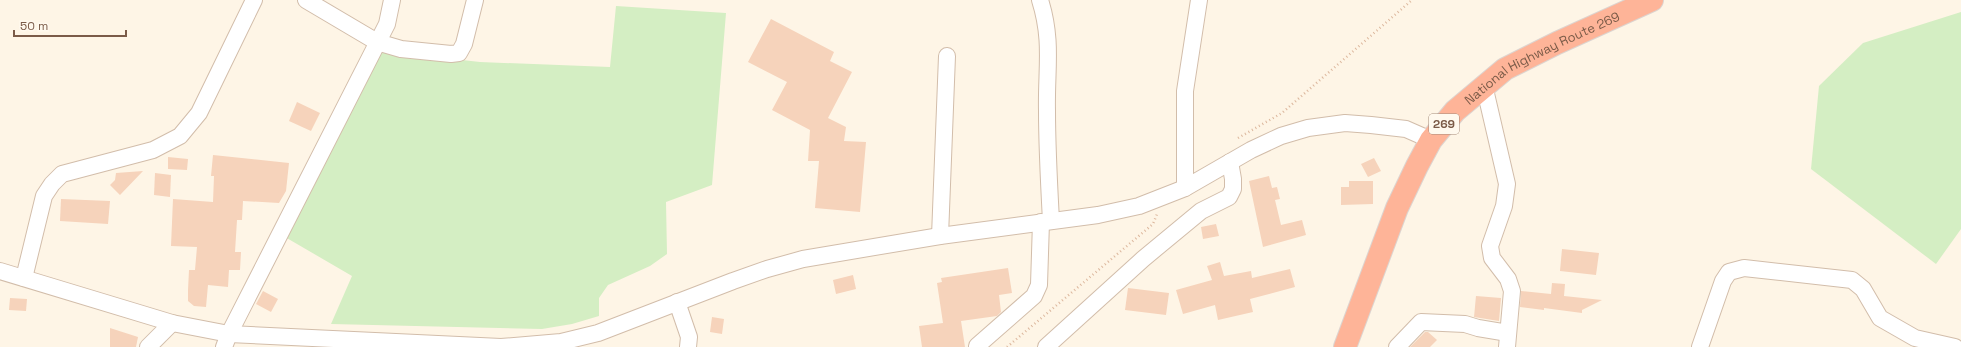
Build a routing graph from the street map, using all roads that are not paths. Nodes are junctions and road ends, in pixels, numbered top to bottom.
1 (254, 0) edge
2 (306, 0) edge
3 (392, 0) edge
4 (475, 0) edge
5 (1040, 0) edge
6 (1199, 0) edge
7 (1652, 0) edge
8 (377, 42) junction
9 (947, 56) dead end
10 (1484, 85) junction
11 (1431, 140) junction
12 (1230, 162) junction
13 (1185, 188) junction
14 (1046, 222) junction
15 (940, 236) junction
16 (0, 271) edge
17 (24, 278) junction
18 (677, 302) junction
19 (172, 323) junction
20 (226, 340) edge
21 (1508, 340) edge
22 (562, 344) edge
23 (413, 345) edge
24 (978, 346) dead end
25 (148, 347) edge
26 (688, 347) edge
27 (1046, 347) edge
28 (1345, 347) edge
29 (1397, 347) edge
30 (1700, 347) edge
31 (1955, 347) edge

1 - 17 street
2 - 8 street
3 - 8 street
4 - 8 street
5 - 14 street
6 - 13 street
7 - 10 highway, National Highway Route 269 / 269
8 - 20 street
9 - 15 street
10 - 11 highway, National Highway Route 269 / 269
10 - 21 street
11 - 12 street
11 - 28 highway, National Highway Route 269 / 269
12 - 13 street
12 - 27 street
13 - 14 street
14 - 15 street
14 - 24 street
15 - 18 street
16 - 17 street
17 - 19 street
18 - 22 street
18 - 26 street
19 - 20 street
19 - 25 street
20 - 23 street
21 - 29 street
22 - 23 street
30 - 31 street

